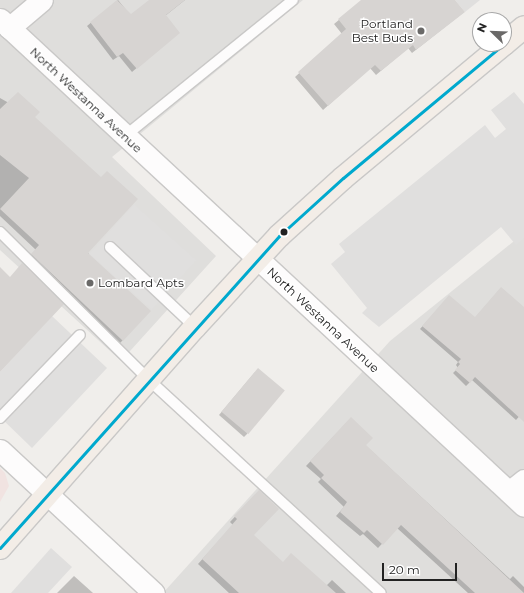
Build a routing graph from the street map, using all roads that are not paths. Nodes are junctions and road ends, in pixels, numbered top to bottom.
1 (42, 0) edge
2 (293, 0) edge
3 (4, 24) edge
4 (524, 27) edge
5 (512, 37) edge
6 (494, 52) edge
7 (125, 136) junction
8 (0, 232) edge
9 (110, 247) dead end
10 (256, 259) junction
11 (195, 327) junction
12 (80, 335) dead end
13 (148, 379) junction
14 (0, 418) edge
15 (0, 450) edge
16 (519, 492) edge
17 (48, 494) junction
18 (2, 542) edge
19 (154, 593) edge
20 (381, 593) edge

1 - 3 street
2 - 7 lane
3 - 7 street, North Westanna Avenue
4 - 5 main road
6 - 10 main road
7 - 10 street, North Westanna Avenue
8 - 13 lane
9 - 11 lane
10 - 11 main road
10 - 16 street, North Westanna Avenue
11 - 13 main road
12 - 14 lane
13 - 17 main road
13 - 20 lane
15 - 17 street
17 - 18 main road
17 - 19 street

